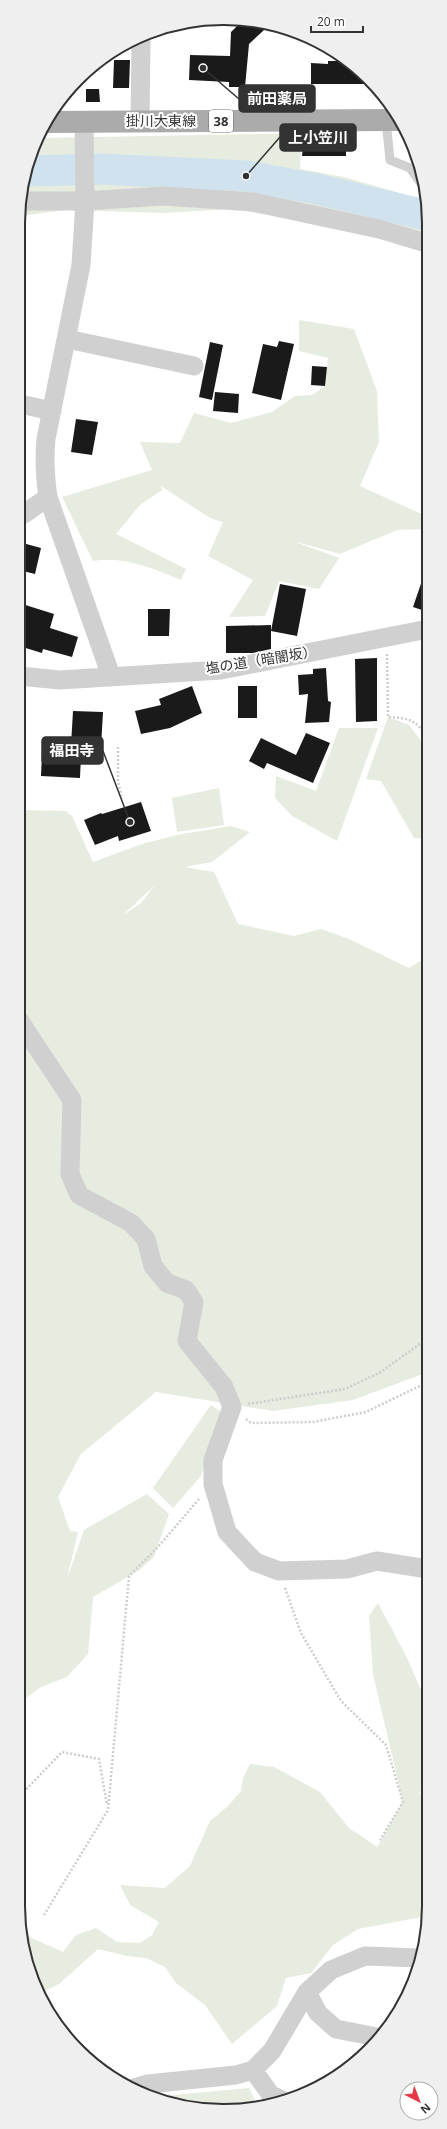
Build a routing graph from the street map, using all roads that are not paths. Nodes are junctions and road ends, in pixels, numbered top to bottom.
1 (141, 43) edge
2 (391, 120) edge
3 (53, 122) edge
4 (84, 122) junction
5 (140, 122) junction
6 (416, 176) edge
7 (85, 198) junction
8 (27, 201) edge
9 (422, 242) edge
10 (67, 339) junction
11 (194, 366) dead end
12 (25, 405) edge
13 (52, 411) junction
14 (48, 497) junction
15 (25, 513) edge
16 (422, 630) edge
17 (111, 676) junction
18 (25, 677) edge
19 (25, 1029) edge
20 (422, 1568) edge
21 (415, 1958) edge
22 (308, 1992) junction
23 (373, 2036) edge
24 (253, 2070) junction
25 (141, 2086) edge
26 (275, 2097) edge

1 - 5 street
2 - 5 main road, 掛川大東線 / 38
2 - 6 lane
3 - 4 main road, 掛川大東線 / 38
4 - 5 main road, 掛川大東線 / 38
4 - 7 street
7 - 8 street
7 - 9 street
7 - 10 street
10 - 11 street
10 - 13 street
12 - 13 street
13 - 14 street
14 - 15 street
14 - 17 street
16 - 17 street, 塩の道（暗闇坂）
17 - 18 street, 塩の道（暗闇坂）
19 - 20 street
21 - 22 street
22 - 23 street
22 - 24 street
24 - 25 street
24 - 26 street

